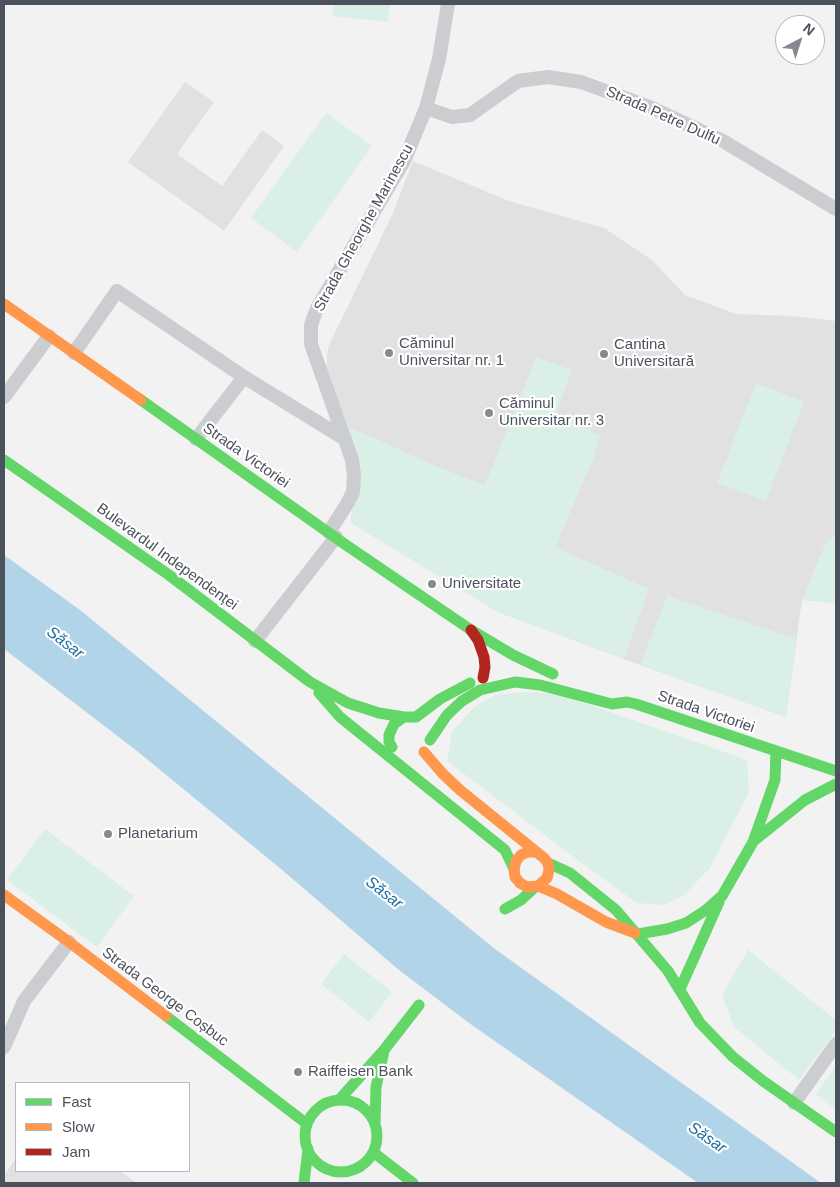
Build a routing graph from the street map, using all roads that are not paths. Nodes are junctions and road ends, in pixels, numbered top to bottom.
1 (448, 4) edge
2 (426, 108) junction
3 (836, 209) edge
4 (4, 304) edge
5 (49, 336) junction
6 (74, 353) junction
7 (244, 377) junction
8 (4, 397) edge
9 (196, 439) junction
10 (345, 439) junction
11 (4, 460) edge
12 (332, 535) junction
13 (471, 630) junction
14 (255, 641) junction
15 (523, 670) dead end
16 (496, 674) dead end
17 (483, 678) junction
18 (310, 682) junction
19 (616, 693) dead end
20 (626, 702) junction
21 (404, 717) junction
22 (416, 717) junction
23 (340, 718) junction
24 (430, 740) junction
25 (392, 747) junction
26 (776, 752) junction
27 (415, 756) junction
28 (836, 771) edge
29 (836, 784) edge
30 (754, 842) junction
31 (536, 852) junction
32 (548, 862) junction
33 (536, 886) junction
34 (511, 890) junction
35 (4, 895) edge
36 (722, 896) junction
37 (638, 934) junction
38 (69, 942) junction
39 (680, 989) junction
40 (420, 1005) dead end
41 (836, 1044) edge
42 (4, 1047) edge
43 (384, 1050) junction
44 (340, 1100) junction
45 (794, 1102) junction
46 (307, 1124) junction
47 (375, 1126) junction
48 (836, 1132) edge
49 (308, 1149) junction
50 (373, 1152) junction
51 (347, 1171) junction
52 (304, 1183) edge
53 (332, 1183) edge
54 (413, 1183) edge

1 - 2 street, Strada Gheorghe Marinescu
2 - 3 street, Strada Petre Dulfu
2 - 10 street, Strada Gheorghe Marinescu
4 - 5 main road, Strada Victoriei
5 - 6 main road, Strada Victoriei
5 - 8 street
6 - 7 street
6 - 9 main road, Strada Victoriei
7 - 9 street
7 - 10 street
9 - 12 main road, Strada Victoriei
10 - 12 street, Strada Gheorghe Marinescu
11 - 14 main road, Bulevardul Independenței
12 - 13 main road, Strada Victoriei
12 - 14 street, Strada Gheorghe Marinescu
13 - 15 main road, Strada Victoriei
13 - 17 main road, Strada Victoriei
14 - 18 main road, Bulevardul Independenței
16 - 17 main road
17 - 22 main road
18 - 21 main road, Bulevardul Independenței
18 - 23 main road, Bulevardul Independenței
19 - 20 main road, Strada Victoriei
20 - 24 main road, Strada Victoriei
20 - 26 main road, Strada Victoriei
21 - 22 main road
21 - 25 main road
22 - 24 main road
23 - 25 main road
23 - 34 main road, Bulevardul Independenței
24 - 27 main road
25 - 27 main road
26 - 28 main road, Strada Victoriei
26 - 30 main road
27 - 31 main road
29 - 30 main road
30 - 36 main road
31 - 32 main road
31 - 34 main road
32 - 33 main road
32 - 37 main road
33 - 34 main road
33 - 34 main road
33 - 37 main road
35 - 38 main road, Strada George Coșbuc
36 - 37 main road
36 - 39 main road
37 - 39 main road
38 - 42 street
38 - 46 main road, Strada George Coșbuc
39 - 45 main road
40 - 43 main road
41 - 45 street
43 - 44 main road
43 - 47 main road
44 - 46 main road
44 - 47 main road
45 - 48 main road
46 - 49 main road
47 - 50 main road
49 - 51 main road
49 - 52 main road
50 - 51 main road
50 - 54 main road
51 - 53 main road

